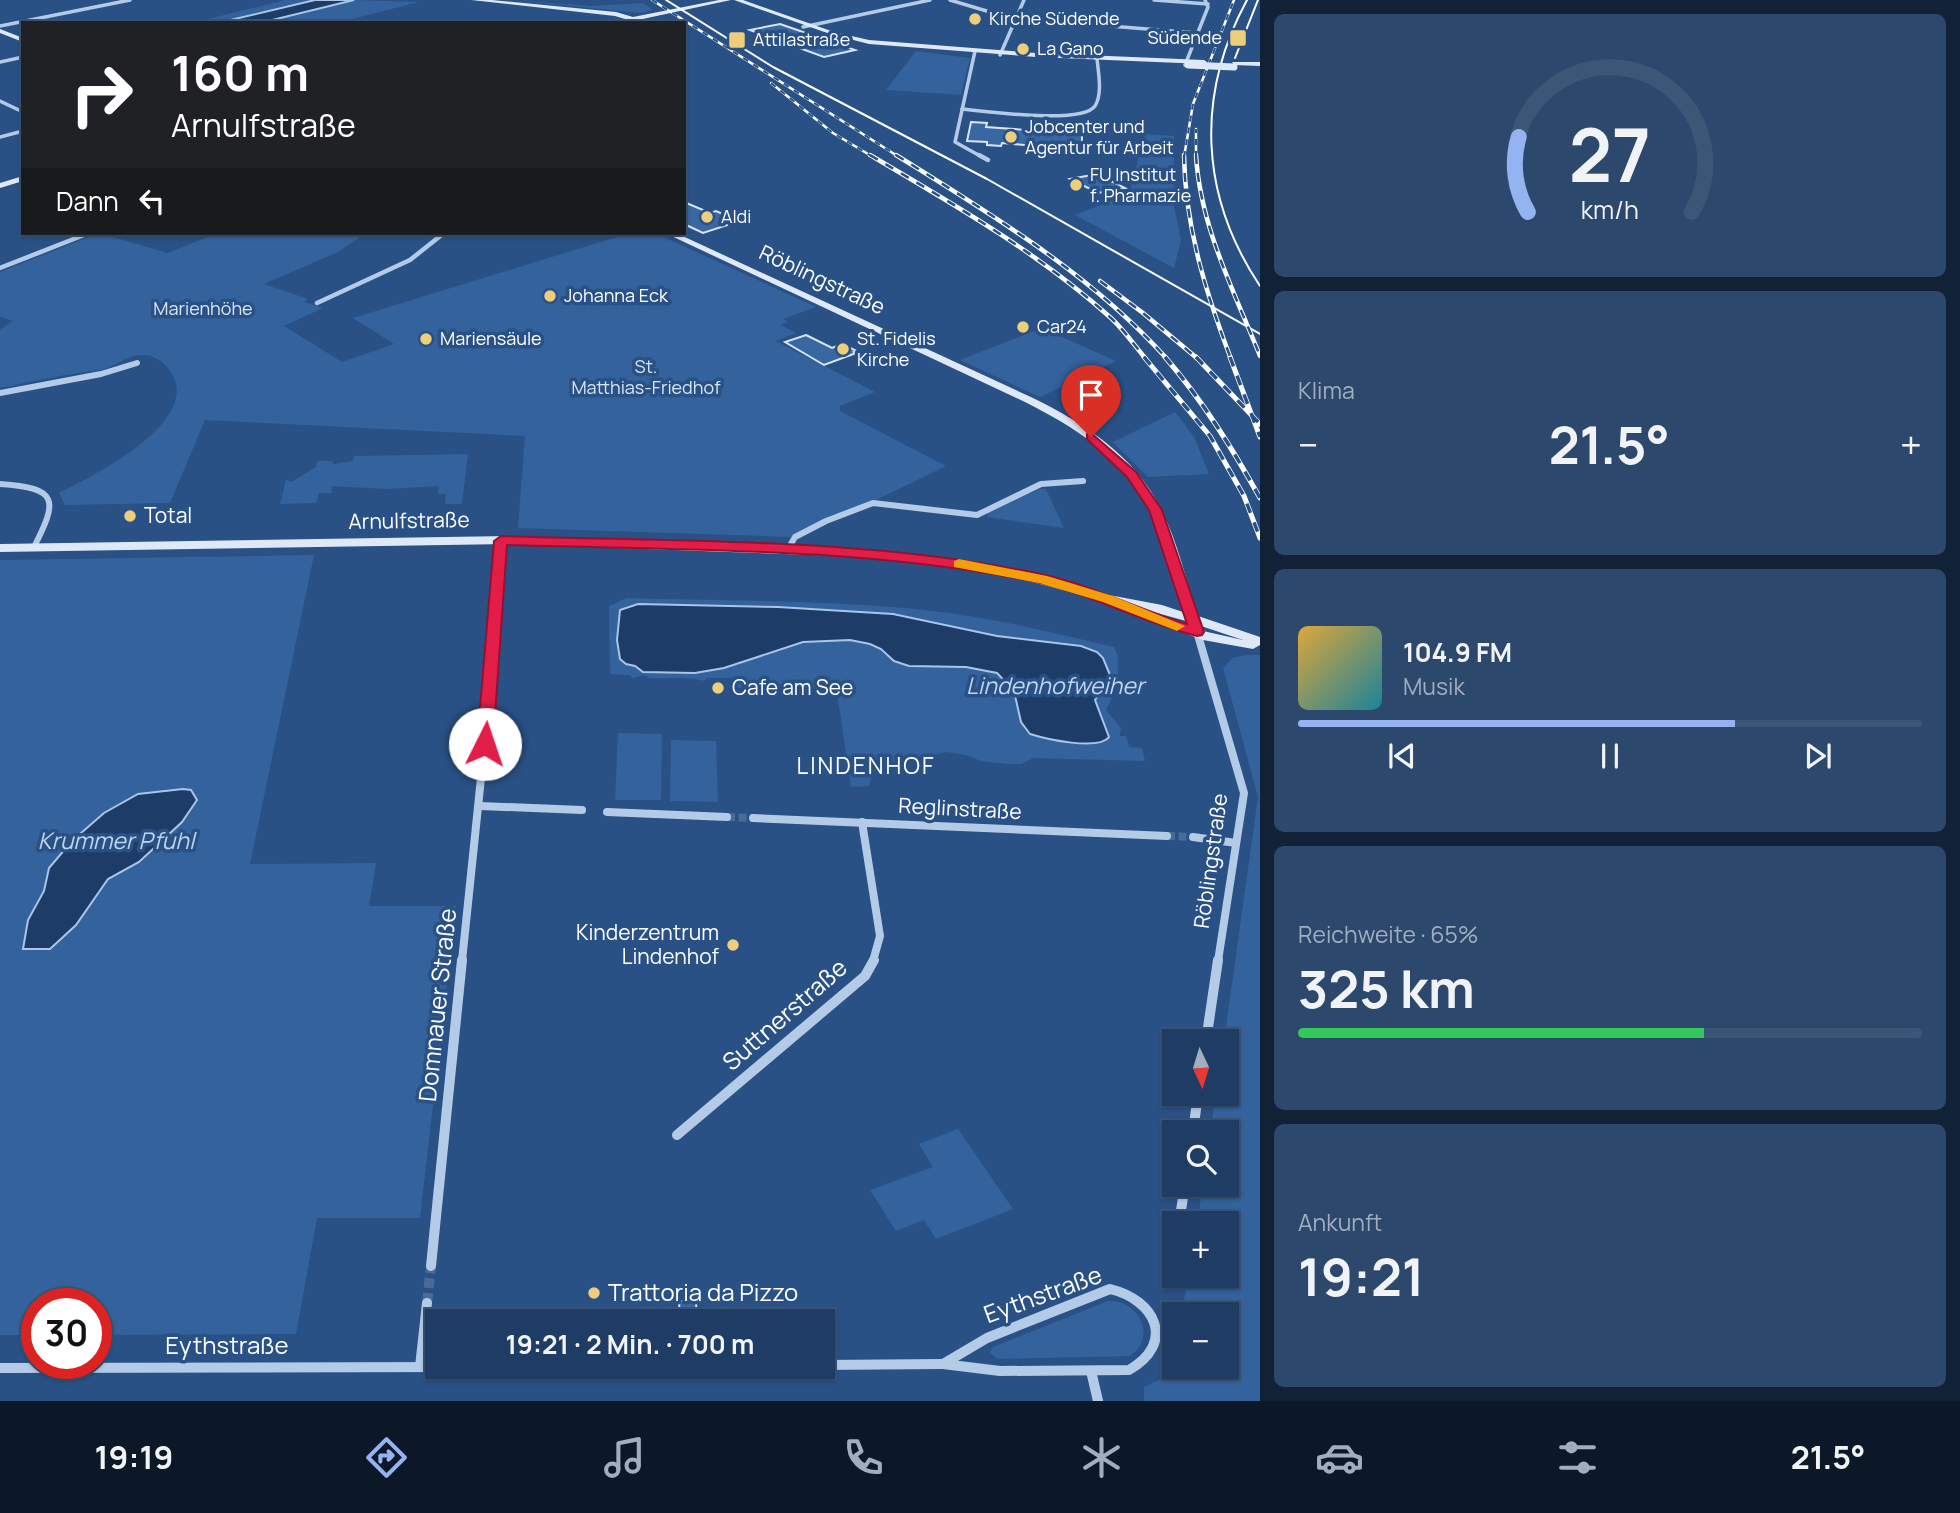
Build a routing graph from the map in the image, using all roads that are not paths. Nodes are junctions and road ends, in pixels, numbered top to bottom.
1 (130, 0) edge
2 (474, 0) edge
3 (725, 0) edge
4 (737, 0) edge
5 (930, 0) edge
6 (950, 0) edge
7 (1024, 0) edge
8 (1154, 0) edge
9 (1207, 2) edge
10 (591, 11) junction
11 (642, 17) junction
12 (1016, 18) junction
13 (632, 19) junction
14 (36, 21) edge
15 (624, 21) edge
16 (21, 24) edge
17 (807, 27) junction
18 (0, 29) edge
19 (1197, 33) junction
20 (21, 39) edge
21 (974, 52) junction
22 (1000, 54) junction
23 (21, 57) edge
24 (1097, 60) junction
25 (0, 62) edge
26 (1187, 63) junction
27 (1260, 66) edge
28 (0, 101) edge
29 (962, 109) junction
30 (21, 111) edge
31 (21, 132) edge
32 (0, 137) edge
33 (988, 160) dead end
34 (21, 179) edge
35 (0, 186) edge
36 (84, 235) edge
37 (441, 235) edge
38 (673, 235) edge
39 (0, 268) edge
40 (317, 303) dead end
41 (137, 363) dead end
42 (0, 393) edge
43 (1083, 481) dead end
44 (0, 484) edge
45 (501, 541) junction
46 (34, 547) junction
47 (0, 548) edge
48 (789, 549) junction
49 (1194, 625) junction
50 (1260, 643) edge
51 (480, 806) junction
52 (582, 810) dead end
53 (607, 812) dead end
54 (727, 817) tunnel mouth
55 (753, 818) tunnel mouth
56 (862, 822) junction
57 (1167, 836) tunnel mouth
58 (1193, 837) tunnel mouth
59 (1237, 844) junction
60 (1208, 1029) edge
61 (677, 1135) dead end
62 (431, 1266) tunnel mouth
63 (427, 1303) tunnel mouth
64 (943, 1364) junction
65 (835, 1365) edge
66 (420, 1367) junction
67 (425, 1367) edge
68 (0, 1368) edge
69 (1091, 1371) junction
70 (1098, 1401) edge

1 - 14 street
2 - 10 main road
3 - 11 main road
3 - 17 main road
4 - 17 main road
5 - 17 street
6 - 12 street
7 - 12 street
8 - 9 street
9 - 19 street
10 - 11 main road
10 - 13 main road
11 - 13 main road
12 - 19 street
12 - 22 street
13 - 15 main road
16 - 18 street
17 - 21 main road
18 - 20 main road
19 - 26 street
21 - 22 main road
21 - 29 street
22 - 24 main road
23 - 25 street
24 - 26 main road
24 - 29 street
26 - 27 main road, bridge
28 - 30 street
29 - 33 street
31 - 32 street
34 - 35 main road
36 - 39 street
37 - 40 street
38 - 49 main road, Röblingstraße
41 - 42 street
43 - 48 street
44 - 46 street
45 - 46 main road, Arnulfstraße
45 - 48 main road, Arnulfstraße
45 - 51 street, Domnauer Straße
46 - 47 main road, Arnulfstraße
48 - 49 main road, Arnulfstraße
49 - 50 main road, Arnulfstraße
49 - 59 street, Röblingstraße
51 - 52 street
51 - 62 street, Domnauer Straße
53 - 54 street
55 - 56 street, Reglinstraße
56 - 57 street, Reglinstraße
56 - 61 street, Suttnerstraße
58 - 59 street
59 - 60 street, Röblingstraße
63 - 66 street
64 - 65 street, Eythstraße
64 - 69 street, Eythstraße
64 - 69 street, Eythstraße
66 - 67 street, Eythstraße
66 - 68 street, Eythstraße
69 - 70 street

